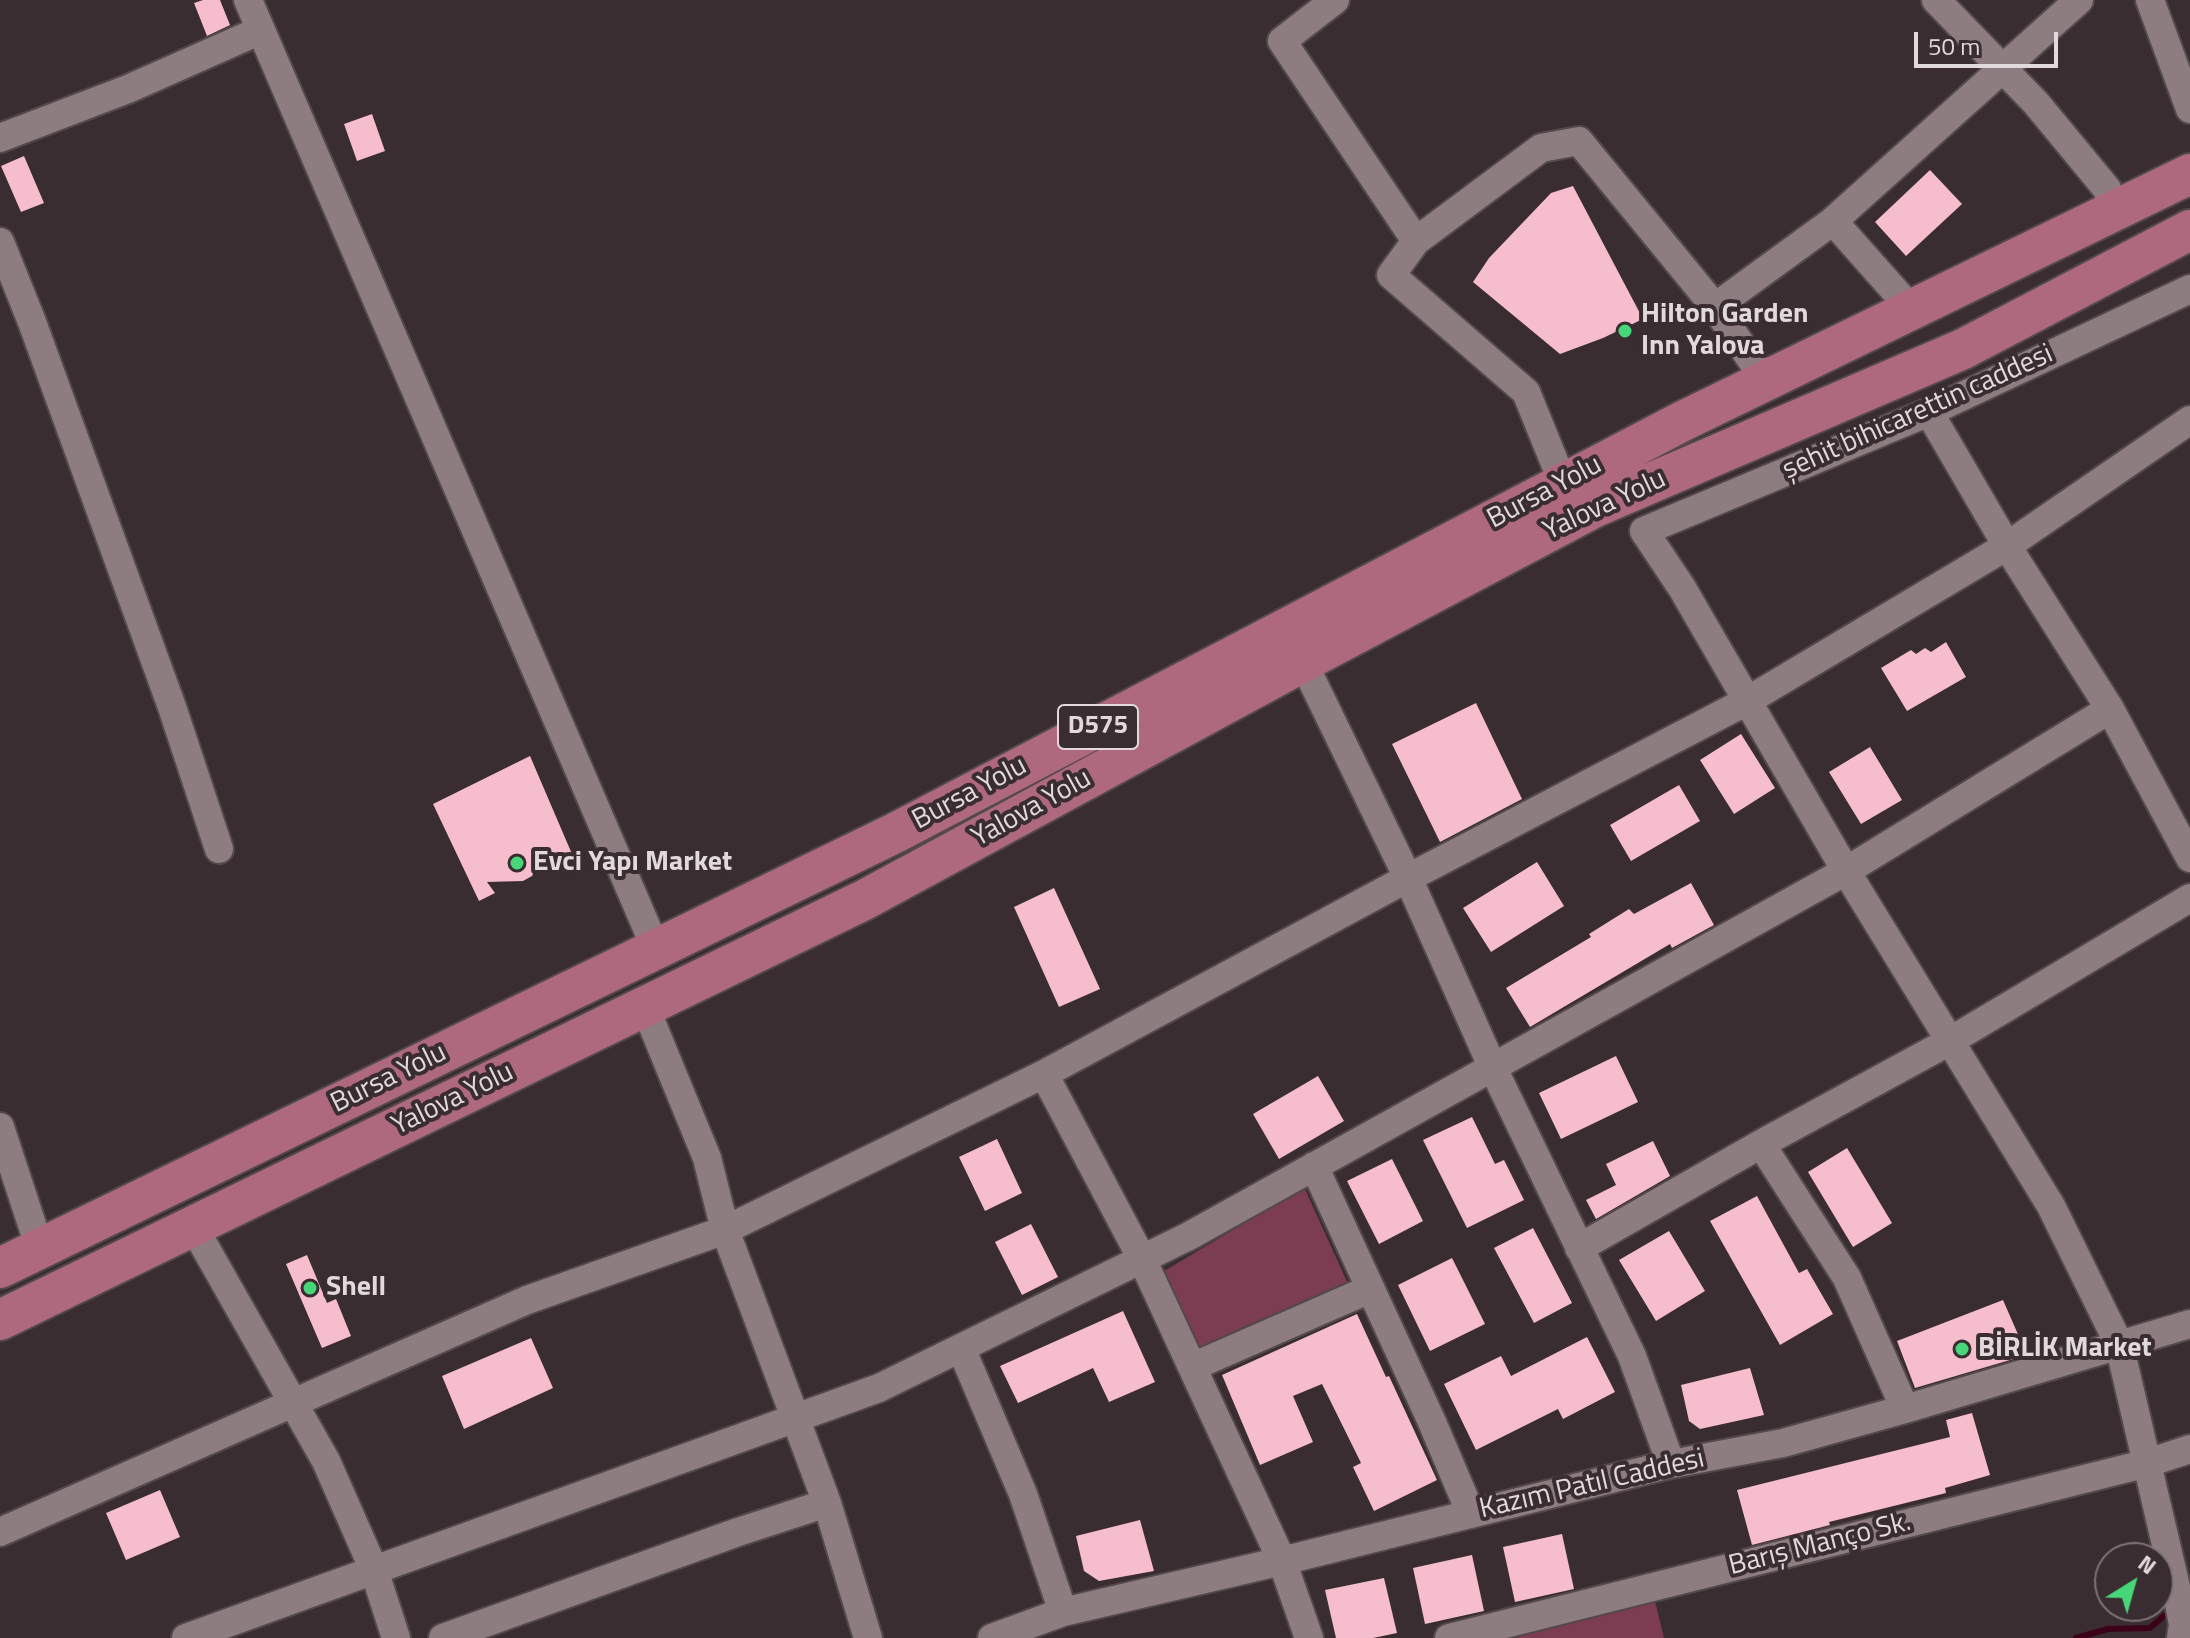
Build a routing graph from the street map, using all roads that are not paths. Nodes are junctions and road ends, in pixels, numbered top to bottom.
1 (248, 0) edge
2 (1335, 0) edge
3 (1936, 0) edge
4 (2079, 0) edge
5 (2150, 0) edge
6 (261, 30) junction
7 (2002, 69) junction
8 (2190, 109) edge
9 (0, 138) edge
10 (2190, 174) edge
11 (2114, 210) junction
12 (1833, 221) junction
13 (2190, 230) edge
14 (1416, 241) junction
15 (0, 242) edge
16 (2190, 289) edge
17 (1715, 307) junction
18 (1912, 310) junction
19 (1766, 381) junction
20 (1929, 412) junction
21 (2185, 433) edge
22 (1563, 483) junction
23 (2007, 546) junction
24 (1303, 662) junction
25 (1747, 701) junction
26 (2110, 709) junction
27 (219, 849) dead end
28 (2190, 858) edge
29 (1846, 871) junction
30 (1408, 878) junction
31 (2190, 898) edge
32 (656, 949) junction
33 (645, 1007) junction
34 (1950, 1041) junction
35 (1492, 1066) junction
36 (1044, 1074) junction
37 (0, 1127) edge
38 (1761, 1144) junction
39 (1314, 1166) junction
40 (193, 1226) junction
41 (725, 1230) junction
42 (1579, 1248) junction
43 (40, 1249) junction
44 (1142, 1259) junction
45 (0, 1268) edge
46 (1370, 1289) junction
47 (0, 1320) edge
48 (2190, 1324) edge
49 (2119, 1344) junction
50 (961, 1348) junction
51 (1192, 1367) junction
52 (294, 1405) junction
53 (1905, 1409) junction
54 (797, 1418) junction
55 (2190, 1449) edge
56 (2148, 1463) junction
57 (1671, 1464) junction
58 (827, 1503) junction
59 (1471, 1514) junction
60 (0, 1532) edge
61 (1282, 1561) junction
62 (374, 1570) junction
63 (1063, 1612) junction
64 (2182, 1632) edge
65 (186, 1638) edge
66 (396, 1638) edge
67 (443, 1638) edge
68 (868, 1638) edge
69 (992, 1638) edge
70 (1309, 1638) edge
71 (1449, 1638) edge

1 - 6 street
2 - 14 street
3 - 7 street
4 - 7 street
5 - 8 street
6 - 9 street
6 - 32 street
7 - 11 street
7 - 12 street
10 - 11 highway, Bursa Yolu / D575
11 - 18 highway, Bursa Yolu / D575
12 - 17 street
12 - 18 street
13 - 24 highway, Yalova Yolu / D575
14 - 17 street
14 - 22 street
15 - 27 street
16 - 20 street, şehit bihicarettin caddesi
17 - 19 street
18 - 19 highway, Bursa Yolu / D575
19 - 22 highway, Bursa Yolu / D575
20 - 23 street
20 - 25 street, şehit bihicarettin caddesi
21 - 23 street
22 - 32 highway, Bursa Yolu / D575
23 - 25 street
23 - 26 street
24 - 30 street
24 - 33 highway, Yalova Yolu / D575
25 - 29 street
25 - 30 street
26 - 28 street
26 - 29 street
29 - 34 street
29 - 35 street
30 - 35 street
30 - 36 street
31 - 34 street
32 - 43 highway, Bursa Yolu / D575
33 - 40 highway, Yalova Yolu / D575
33 - 41 street
34 - 38 street
34 - 49 street
35 - 39 street
35 - 42 street
36 - 41 street
36 - 44 street
37 - 43 street
38 - 42 street
38 - 53 street
39 - 44 street
39 - 46 street
40 - 47 highway, Yalova Yolu / D575
40 - 52 street
41 - 52 street
41 - 54 street
42 - 57 street
43 - 45 highway, Bursa Yolu / D575
44 - 50 street
44 - 51 street
46 - 51 street
46 - 59 street
48 - 49 street, Kazım Patıl Caddesi
49 - 53 street, Kazım Patıl Caddesi
49 - 56 street
50 - 54 street
50 - 63 street
51 - 61 street
52 - 60 street
52 - 62 street
53 - 57 street, Kazım Patıl Caddesi
54 - 58 street
54 - 62 street
55 - 56 street, Barış Manço Sk.
56 - 64 street
56 - 71 street, Barış Manço Sk.
57 - 59 street, Kazım Patıl Caddesi
58 - 67 street
58 - 68 street
59 - 61 street, Kazım Patıl Caddesi
61 - 63 street, Kazım Patıl Caddesi
61 - 70 street
62 - 65 street
62 - 66 street
63 - 69 street, Kazım Patıl Caddesi

